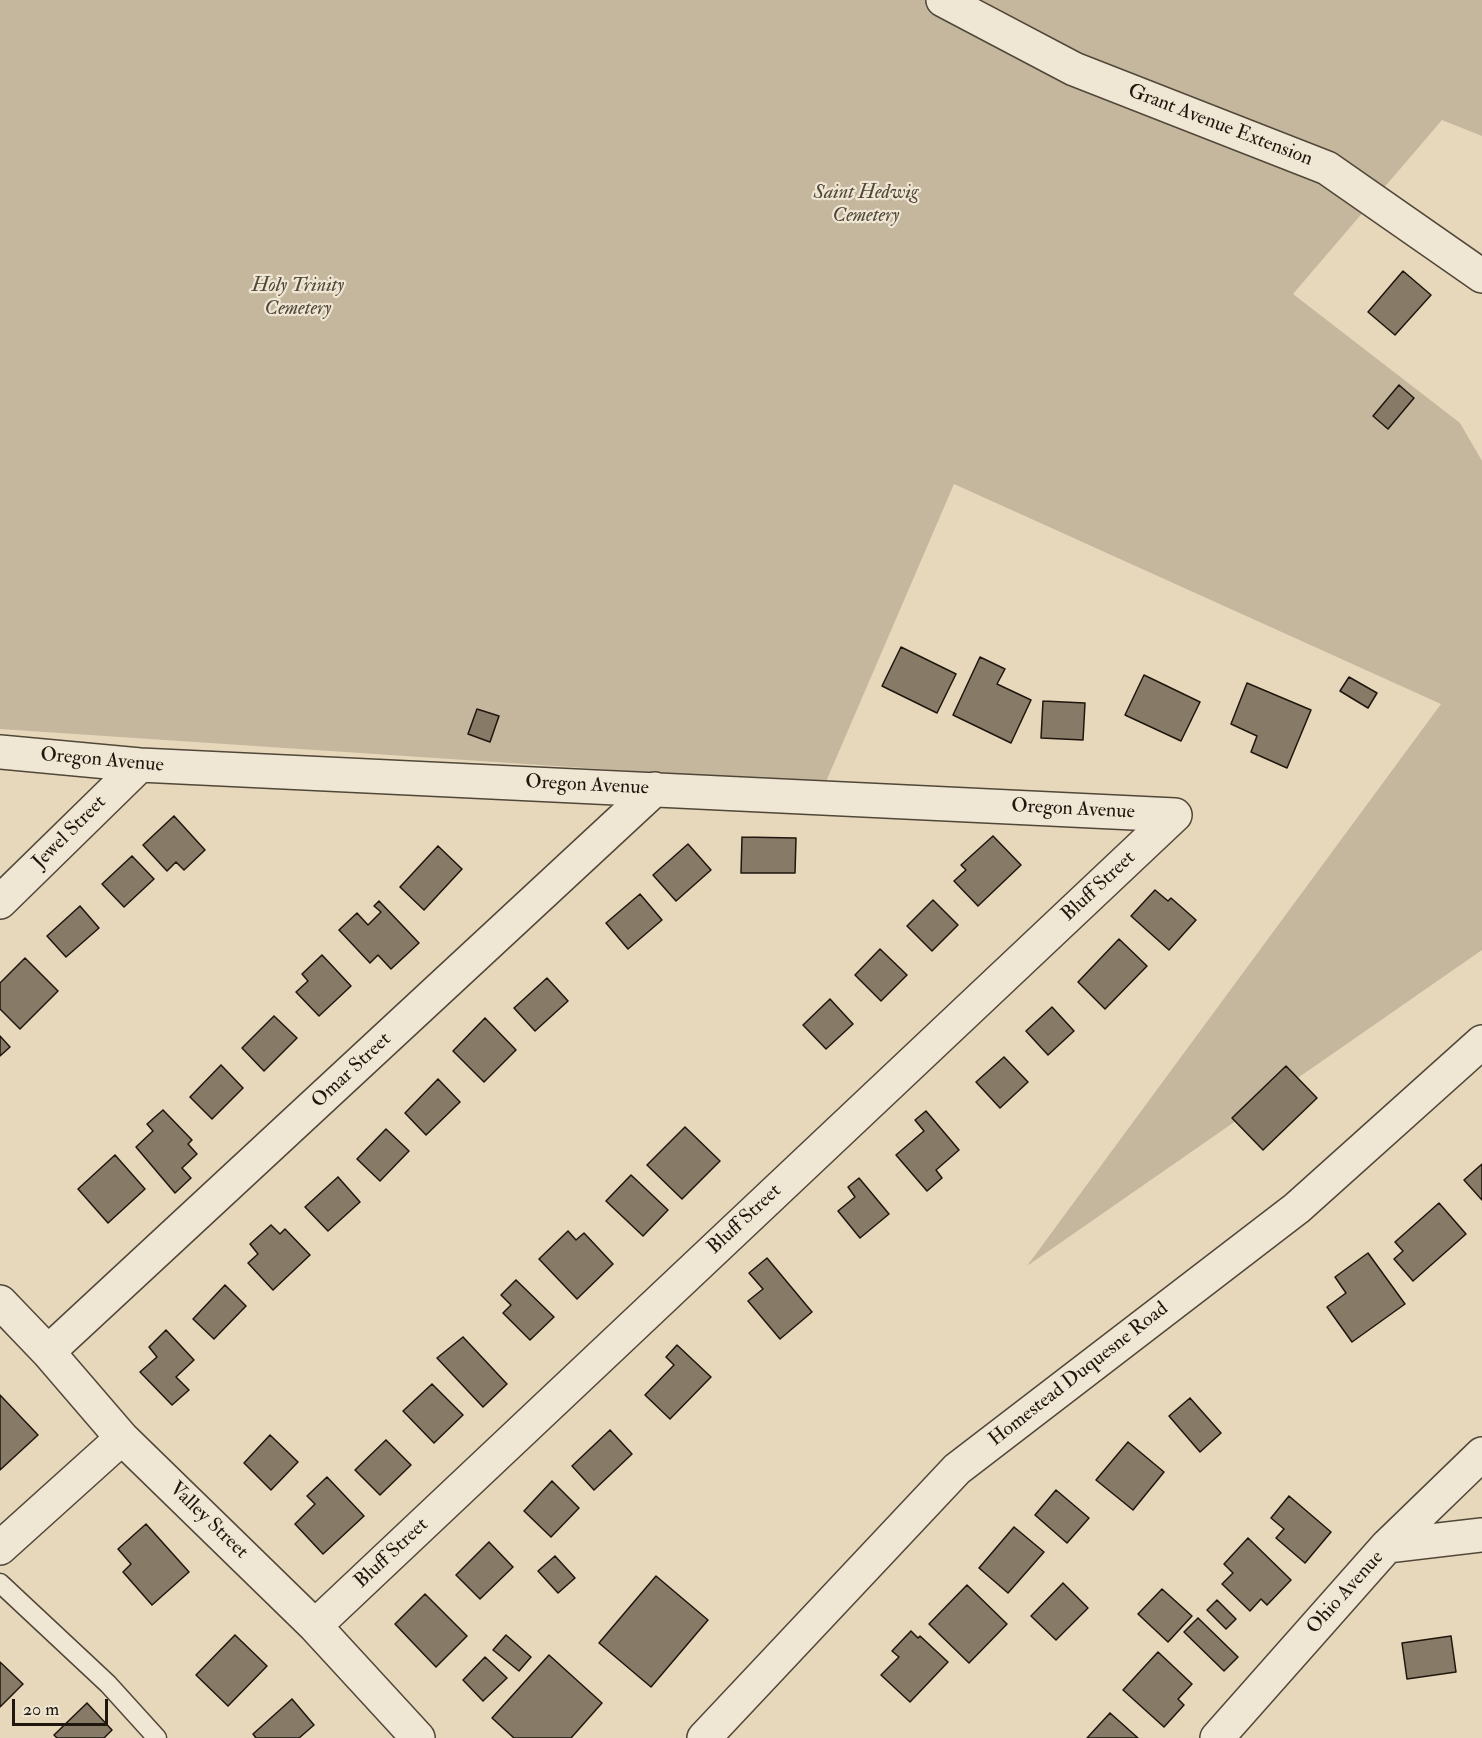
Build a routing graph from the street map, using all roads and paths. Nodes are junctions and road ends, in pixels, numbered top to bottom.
1 (943, 0) edge
2 (1482, 276) edge
3 (0, 752) edge
4 (140, 765) junction
5 (655, 789) junction
6 (1175, 815) joint
7 (0, 902) edge
8 (1482, 1042) edge
9 (0, 1302) edge
10 (48, 1352) junction
11 (122, 1438) junction
12 (1482, 1454) edge
13 (1482, 1535) edge
14 (1388, 1546) junction
15 (0, 1548) edge
16 (0, 1583) edge
17 (315, 1626) junction
18 (157, 1738) edge
19 (418, 1738) edge
20 (704, 1738) edge
21 (1217, 1738) edge

1 - 2 street, Grant Avenue Extension
3 - 4 street, Oregon Avenue
4 - 5 street, Oregon Avenue
4 - 7 street, Jewel Street
5 - 6 street, Oregon Avenue
5 - 10 street, Omar Street
6 - 17 street, Bluff Street
8 - 20 street, Homestead Duquesne Road
9 - 10 street, Valley Street
10 - 11 street, Valley Street
11 - 15 street
11 - 17 street, Valley Street
12 - 14 street, Ohio Avenue
13 - 14 street
14 - 21 street, Ohio Avenue
16 - 18 lane
17 - 19 street, Valley Street

